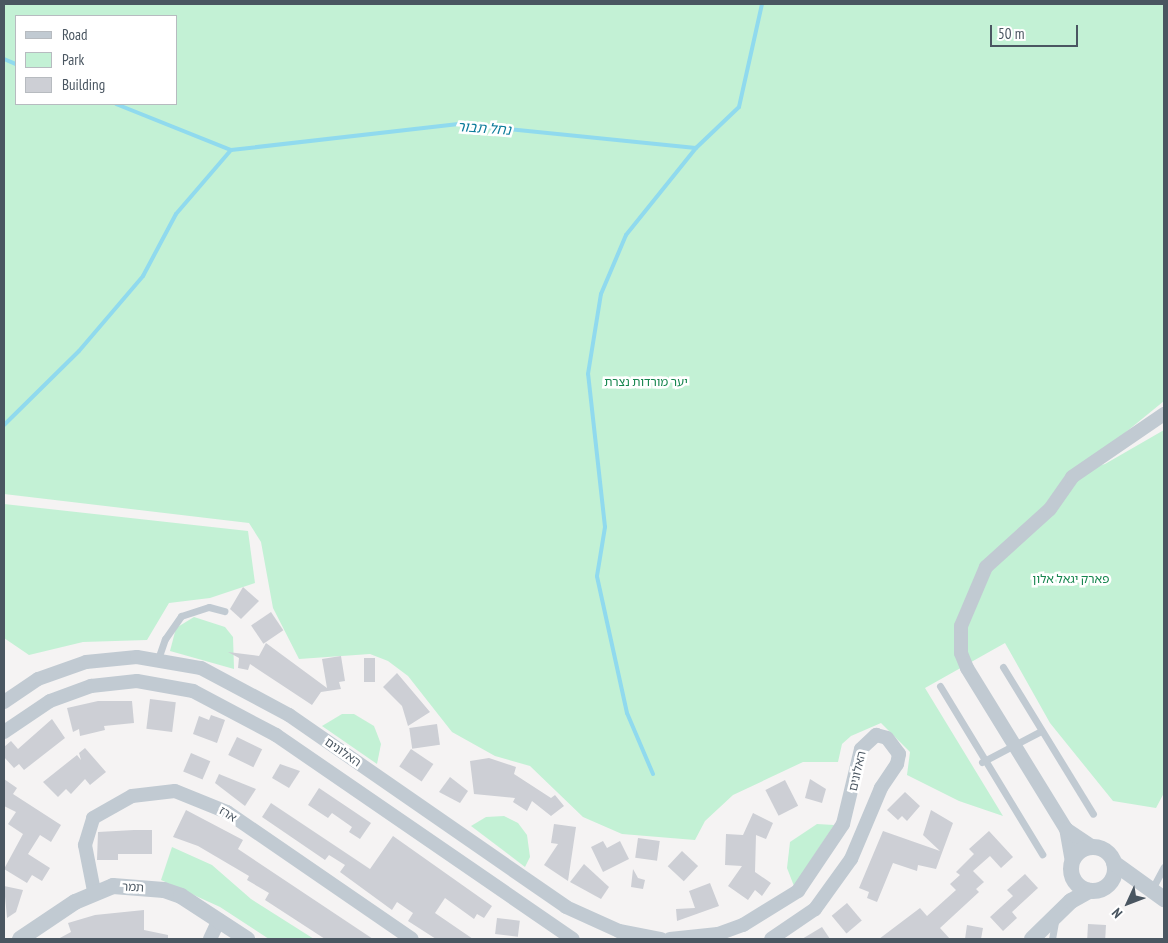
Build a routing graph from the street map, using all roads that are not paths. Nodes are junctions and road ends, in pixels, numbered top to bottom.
1 (1164, 414) edge
2 (224, 611) dead end
3 (158, 659) junction
4 (1003, 667) dead end
5 (940, 686) dead end
6 (4, 702) edge
7 (1041, 731) junction
8 (4, 732) edge
9 (1012, 746) junction
10 (982, 762) junction
11 (1093, 814) dead end
12 (1066, 830) junction
13 (1093, 847) junction
14 (1042, 854) dead end
15 (1114, 863) junction
16 (1164, 867) edge
17 (1072, 869) junction
18 (1106, 887) junction
19 (94, 891) junction
20 (1089, 891) junction
21 (1153, 893) edge
22 (1059, 912) junction
23 (218, 920) junction
24 (20, 939) edge
25 (210, 939) edge
26 (248, 939) edge
27 (412, 939) edge
28 (573, 939) edge
29 (661, 939) edge
30 (670, 939) edge
31 (771, 939) edge
32 (1032, 939) edge
33 (1052, 939) edge

1 - 9 street
2 - 3 lane
3 - 6 street, האלונים
3 - 29 street, האלונים
4 - 7 lane
5 - 10 lane
7 - 9 lane
7 - 11 lane
8 - 28 street, האלונים
9 - 10 lane
9 - 12 street
10 - 14 lane
12 - 13 street
12 - 17 street
13 - 15 street
13 - 17 street
15 - 18 street
15 - 21 street
16 - 21 lane
17 - 20 street
17 - 22 street
18 - 20 street
18 - 21 street
19 - 23 street, תמר
19 - 24 street, תמר
19 - 27 street, ארז
20 - 22 street
22 - 32 street
22 - 33 lane
23 - 25 street
23 - 26 street, תמר
30 - 31 street, האלונים

